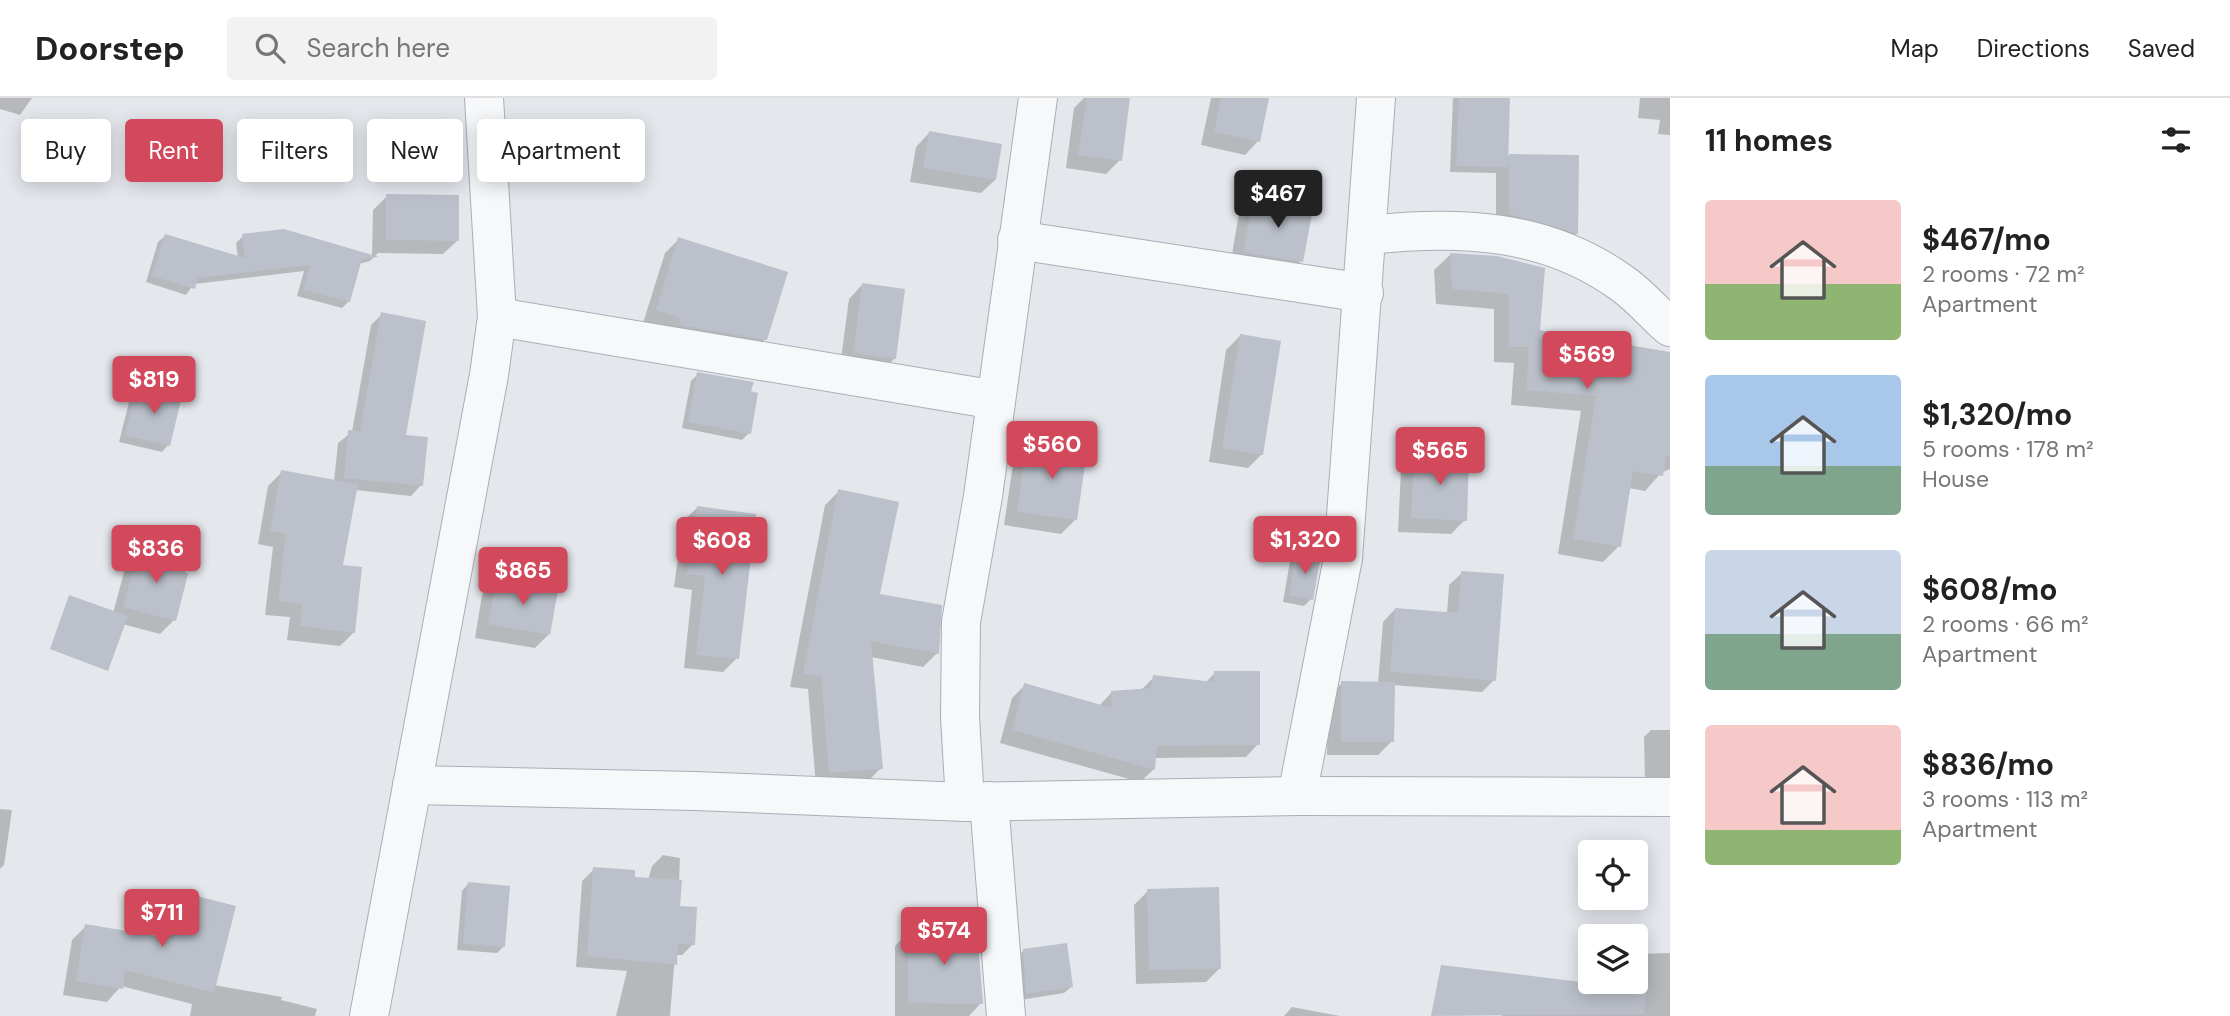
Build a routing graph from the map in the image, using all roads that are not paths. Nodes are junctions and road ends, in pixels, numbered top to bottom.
1 (484, 98) edge
2 (1038, 98) edge
3 (1376, 98) edge
4 (1368, 235) junction
5 (1017, 240) junction
6 (1364, 293) junction
7 (497, 317) junction
8 (1670, 327) edge
9 (996, 400) junction
10 (412, 785) junction
11 (1297, 796) junction
12 (1670, 797) edge
13 (977, 801) junction
14 (369, 1016) edge
15 (1006, 1016) edge

1 - 7 street
2 - 5 street
3 - 4 street
4 - 6 street
4 - 8 street
5 - 6 street
5 - 9 street
6 - 11 street
7 - 9 street
7 - 10 street
9 - 13 street
10 - 13 street
10 - 14 street
11 - 12 street
11 - 13 street
13 - 15 street

